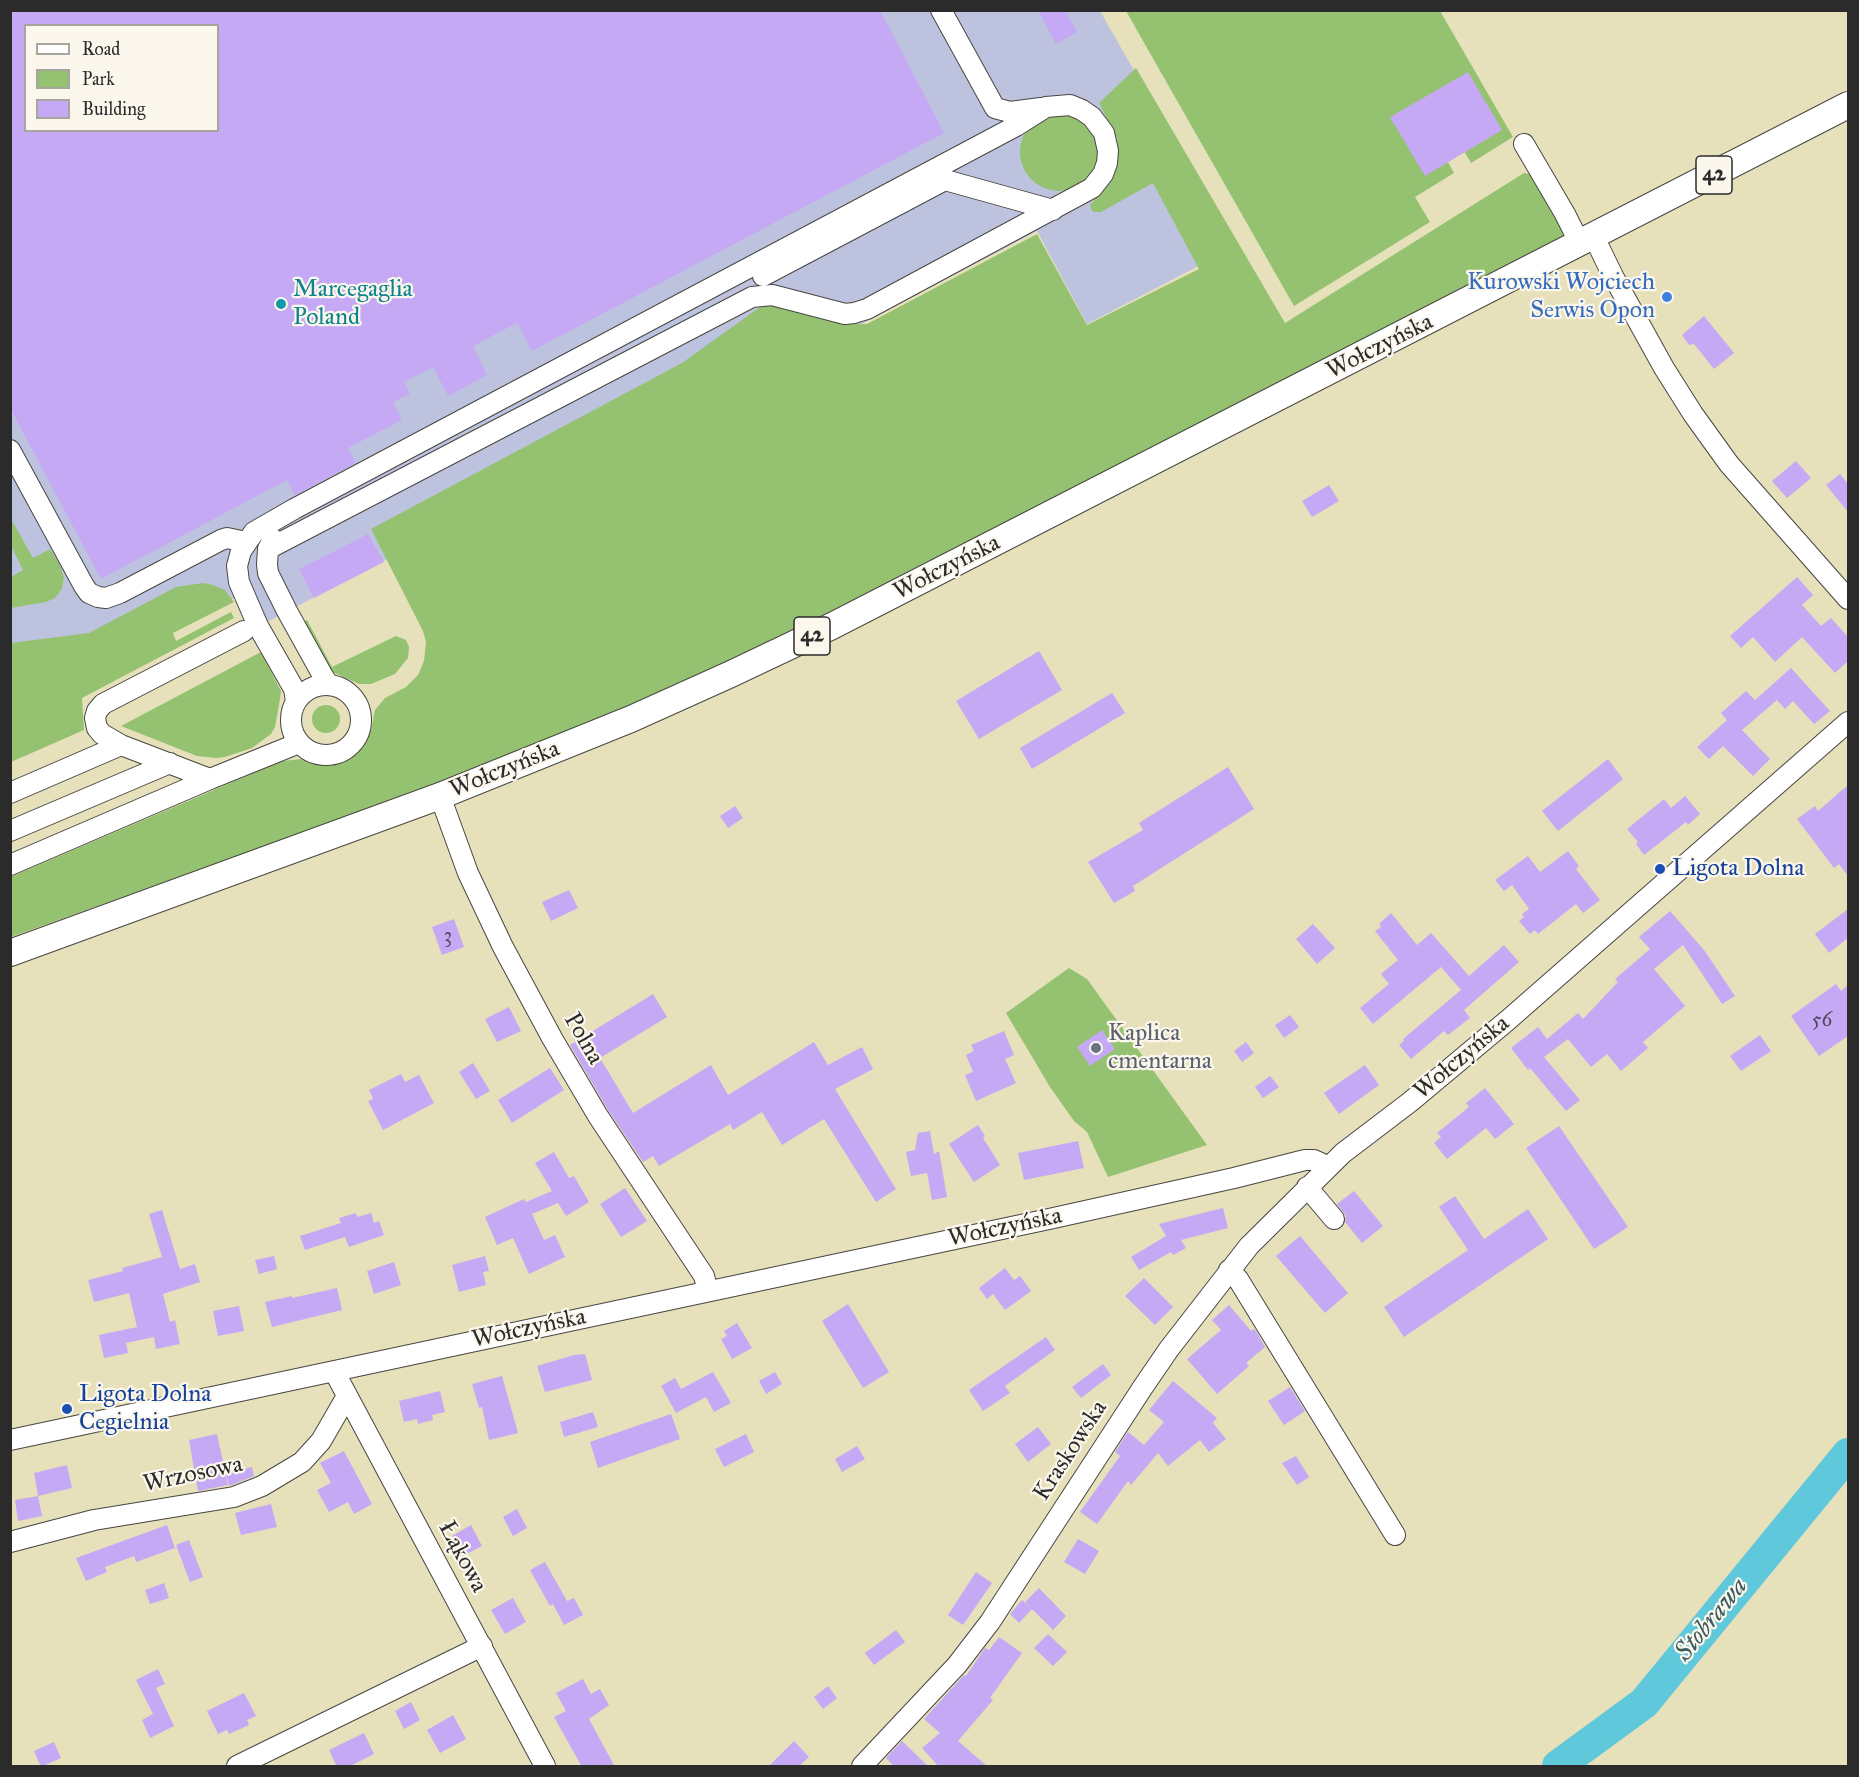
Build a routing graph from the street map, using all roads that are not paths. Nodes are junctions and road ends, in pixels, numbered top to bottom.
1 (941, 10) edge
2 (1848, 105) edge
3 (1046, 107) junction
4 (1524, 144) dead end
5 (1053, 210) junction
6 (1587, 240) junction
7 (10, 450) edge
8 (246, 542) junction
9 (268, 549) junction
10 (1848, 599) edge
11 (244, 631) dead end
12 (329, 684) junction
13 (296, 701) junction
14 (1848, 722) edge
15 (298, 743) junction
16 (121, 745) junction
17 (170, 763) junction
18 (210, 779) junction
19 (10, 793) edge
20 (440, 796) junction
21 (10, 831) edge
22 (10, 865) edge
23 (10, 953) edge
24 (1327, 1166) junction
25 (1307, 1187) junction
26 (1335, 1219) dead end
27 (1229, 1270) junction
28 (708, 1291) junction
29 (334, 1371) junction
30 (347, 1396) junction
31 (10, 1440) edge
32 (1395, 1535) dead end
33 (10, 1542) edge
34 (482, 1646) junction
35 (237, 1767) edge
36 (546, 1767) edge
37 (862, 1767) edge

1 - 3 street
2 - 6 main road, Wołczyńska / 42
3 - 5 street
3 - 8 street
4 - 6 street
5 - 9 street
5 - 9 street
6 - 10 street
6 - 20 main road, Wołczyńska / 42
7 - 8 street
8 - 13 street
9 - 12 street
11 - 16 street
12 - 13 street
12 - 15 street
13 - 15 street
14 - 24 street, Wołczyńska
15 - 18 street
16 - 17 street
16 - 19 street
17 - 18 street
17 - 21 street
18 - 22 street
20 - 23 main road, Wołczyńska / 42
20 - 28 street, Polna
24 - 25 street, Kraskowska
24 - 28 street, Wołczyńska
25 - 26 street
25 - 27 street, Kraskowska
27 - 32 street
27 - 37 street, Kraskowska
28 - 29 street, Wołczyńska
29 - 30 street, Łąkowa
29 - 31 street, Wołczyńska
30 - 33 street, Wrzosowa
30 - 34 street, Łąkowa
34 - 35 street
34 - 36 street, Łąkowa

